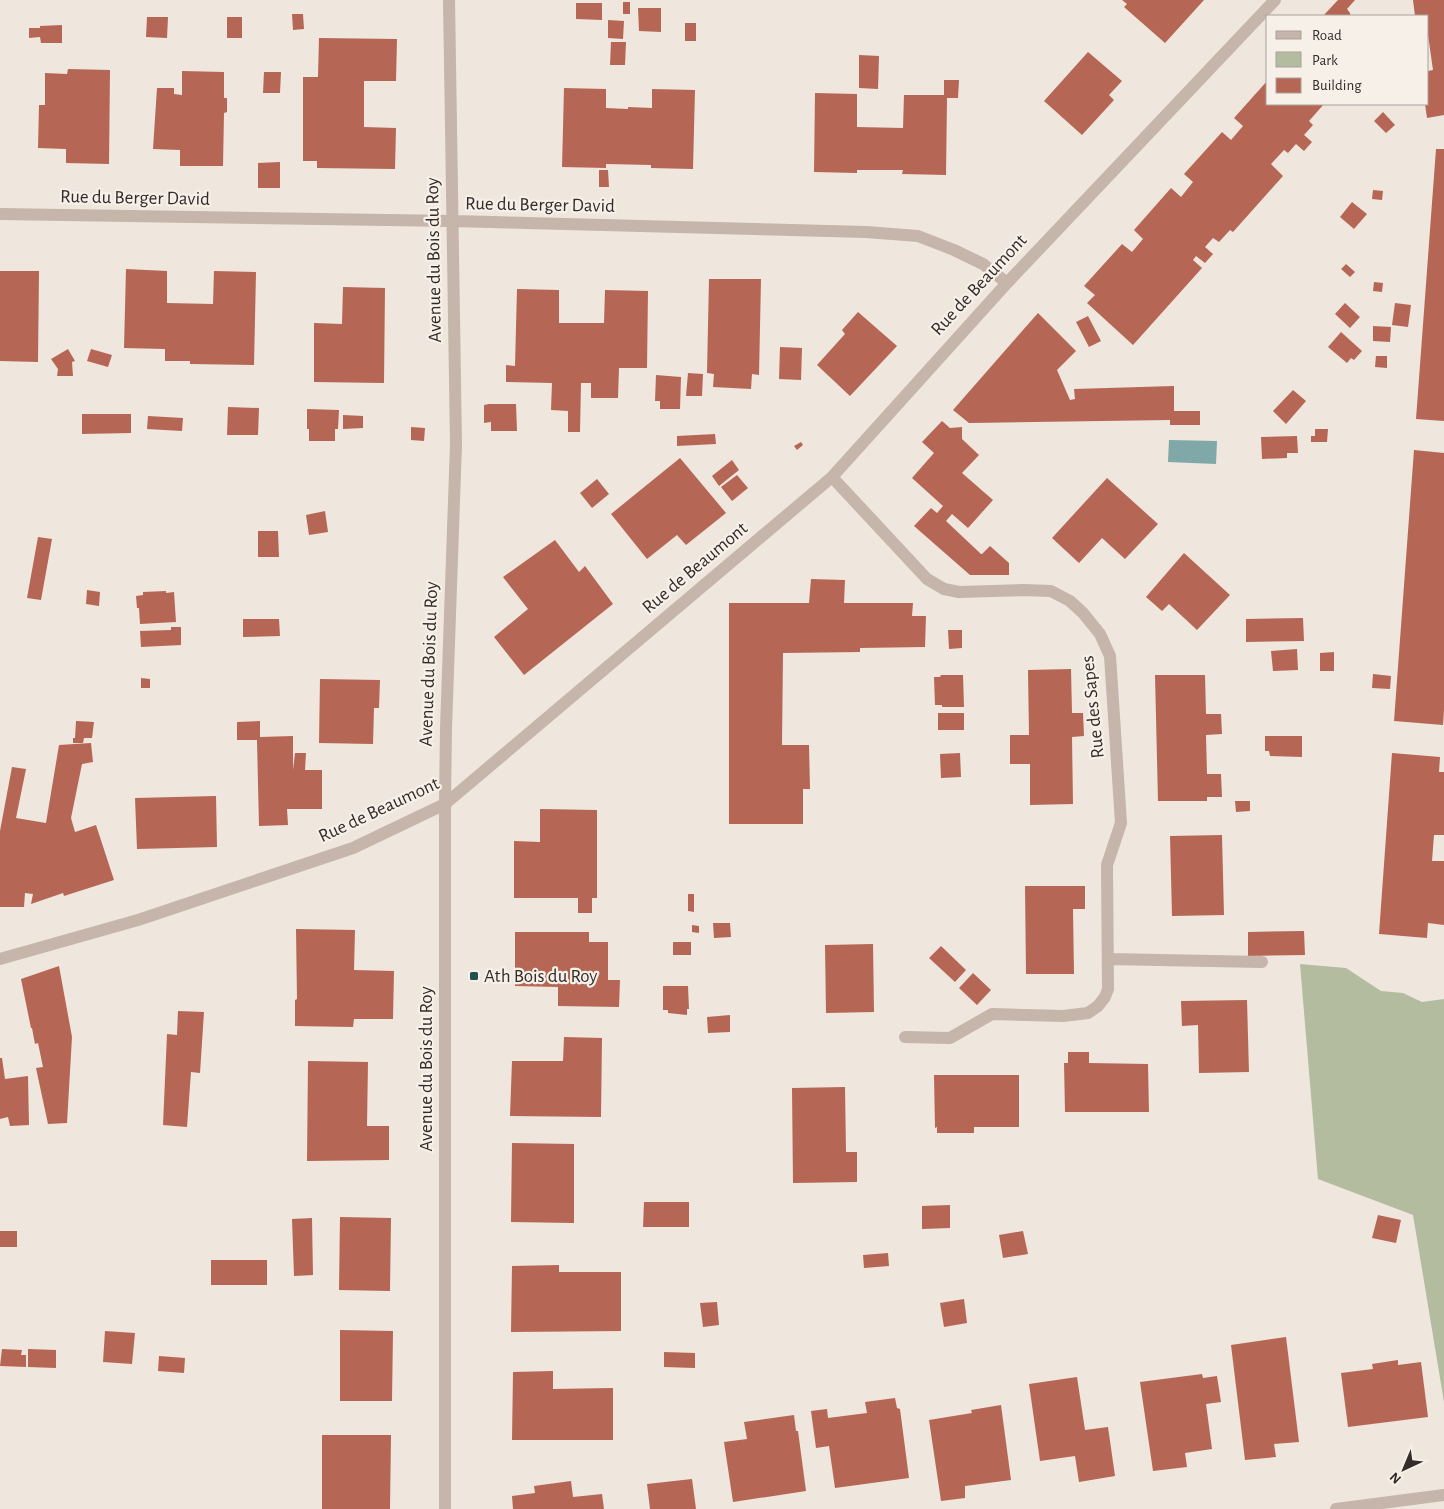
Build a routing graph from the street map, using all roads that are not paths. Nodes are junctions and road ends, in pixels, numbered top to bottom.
1 (449, 0) edge
2 (1275, 0) edge
3 (0, 214) edge
4 (452, 221) junction
5 (1007, 283) junction
6 (832, 477) junction
7 (445, 804) junction
8 (0, 959) edge
9 (1108, 959) junction
10 (1262, 962) dead end
11 (905, 1038) dead end
12 (1444, 1495) edge
13 (445, 1509) edge
14 (1336, 1509) edge

1 - 4 street, Avenue du Bois du Roy
2 - 5 street, Rue de Beaumont
3 - 4 street, Rue du Berger David
4 - 5 street, Rue du Berger David
4 - 7 street, Avenue du Bois du Roy
5 - 6 street, Rue de Beaumont
6 - 7 street, Rue de Beaumont
6 - 9 street, Rue des Sapes
7 - 8 street, Rue de Beaumont
7 - 13 street, Avenue du Bois du Roy
9 - 10 street
9 - 11 street, Rue des Sapes
12 - 14 street

